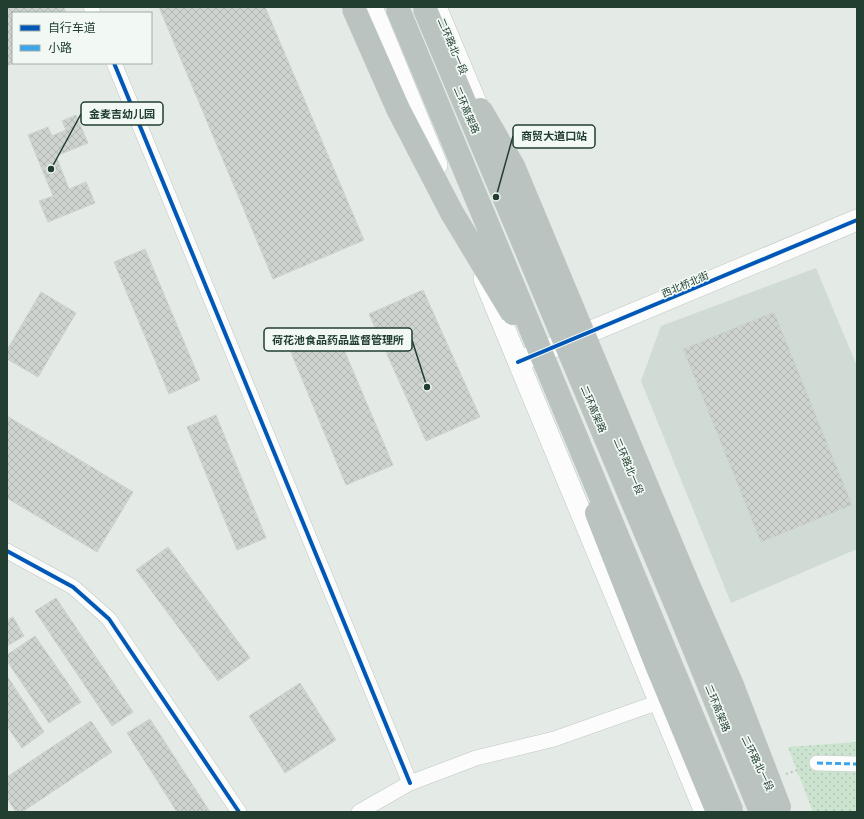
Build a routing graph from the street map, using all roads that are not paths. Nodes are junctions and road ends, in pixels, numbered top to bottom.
1 (353, 7) edge
2 (372, 7) edge
3 (397, 7) edge
4 (424, 7) edge
5 (436, 7) edge
6 (433, 28) junction
7 (114, 64) edge
8 (857, 220) edge
9 (575, 338) junction
10 (518, 362) junction
11 (552, 377) junction
12 (7, 551) edge
13 (659, 702) junction
14 (817, 763) road end
15 (857, 764) edge
16 (410, 783) junction
17 (774, 810) edge
18 (239, 812) edge
19 (359, 812) edge
20 (705, 812) edge
21 (717, 812) edge
22 (732, 812) edge

1 - 11 highway, bridge
2 - 10 main road
3 - 11 highway, bridge
4 - 6 highway, 二环高架路, bridge
5 - 9 main road, 二环路北一段
6 - 17 highway, 二环高架路, bridge
6 - 17 highway, bridge
7 - 16 street
8 - 9 main road, 西北桥北街
9 - 10 main road, 西北桥北街
9 - 17 main road, 二环路北一段
10 - 13 main road
11 - 21 highway, bridge
11 - 22 highway, bridge
12 - 18 street
13 - 16 street
13 - 20 main road
14 - 15 street
16 - 19 street

